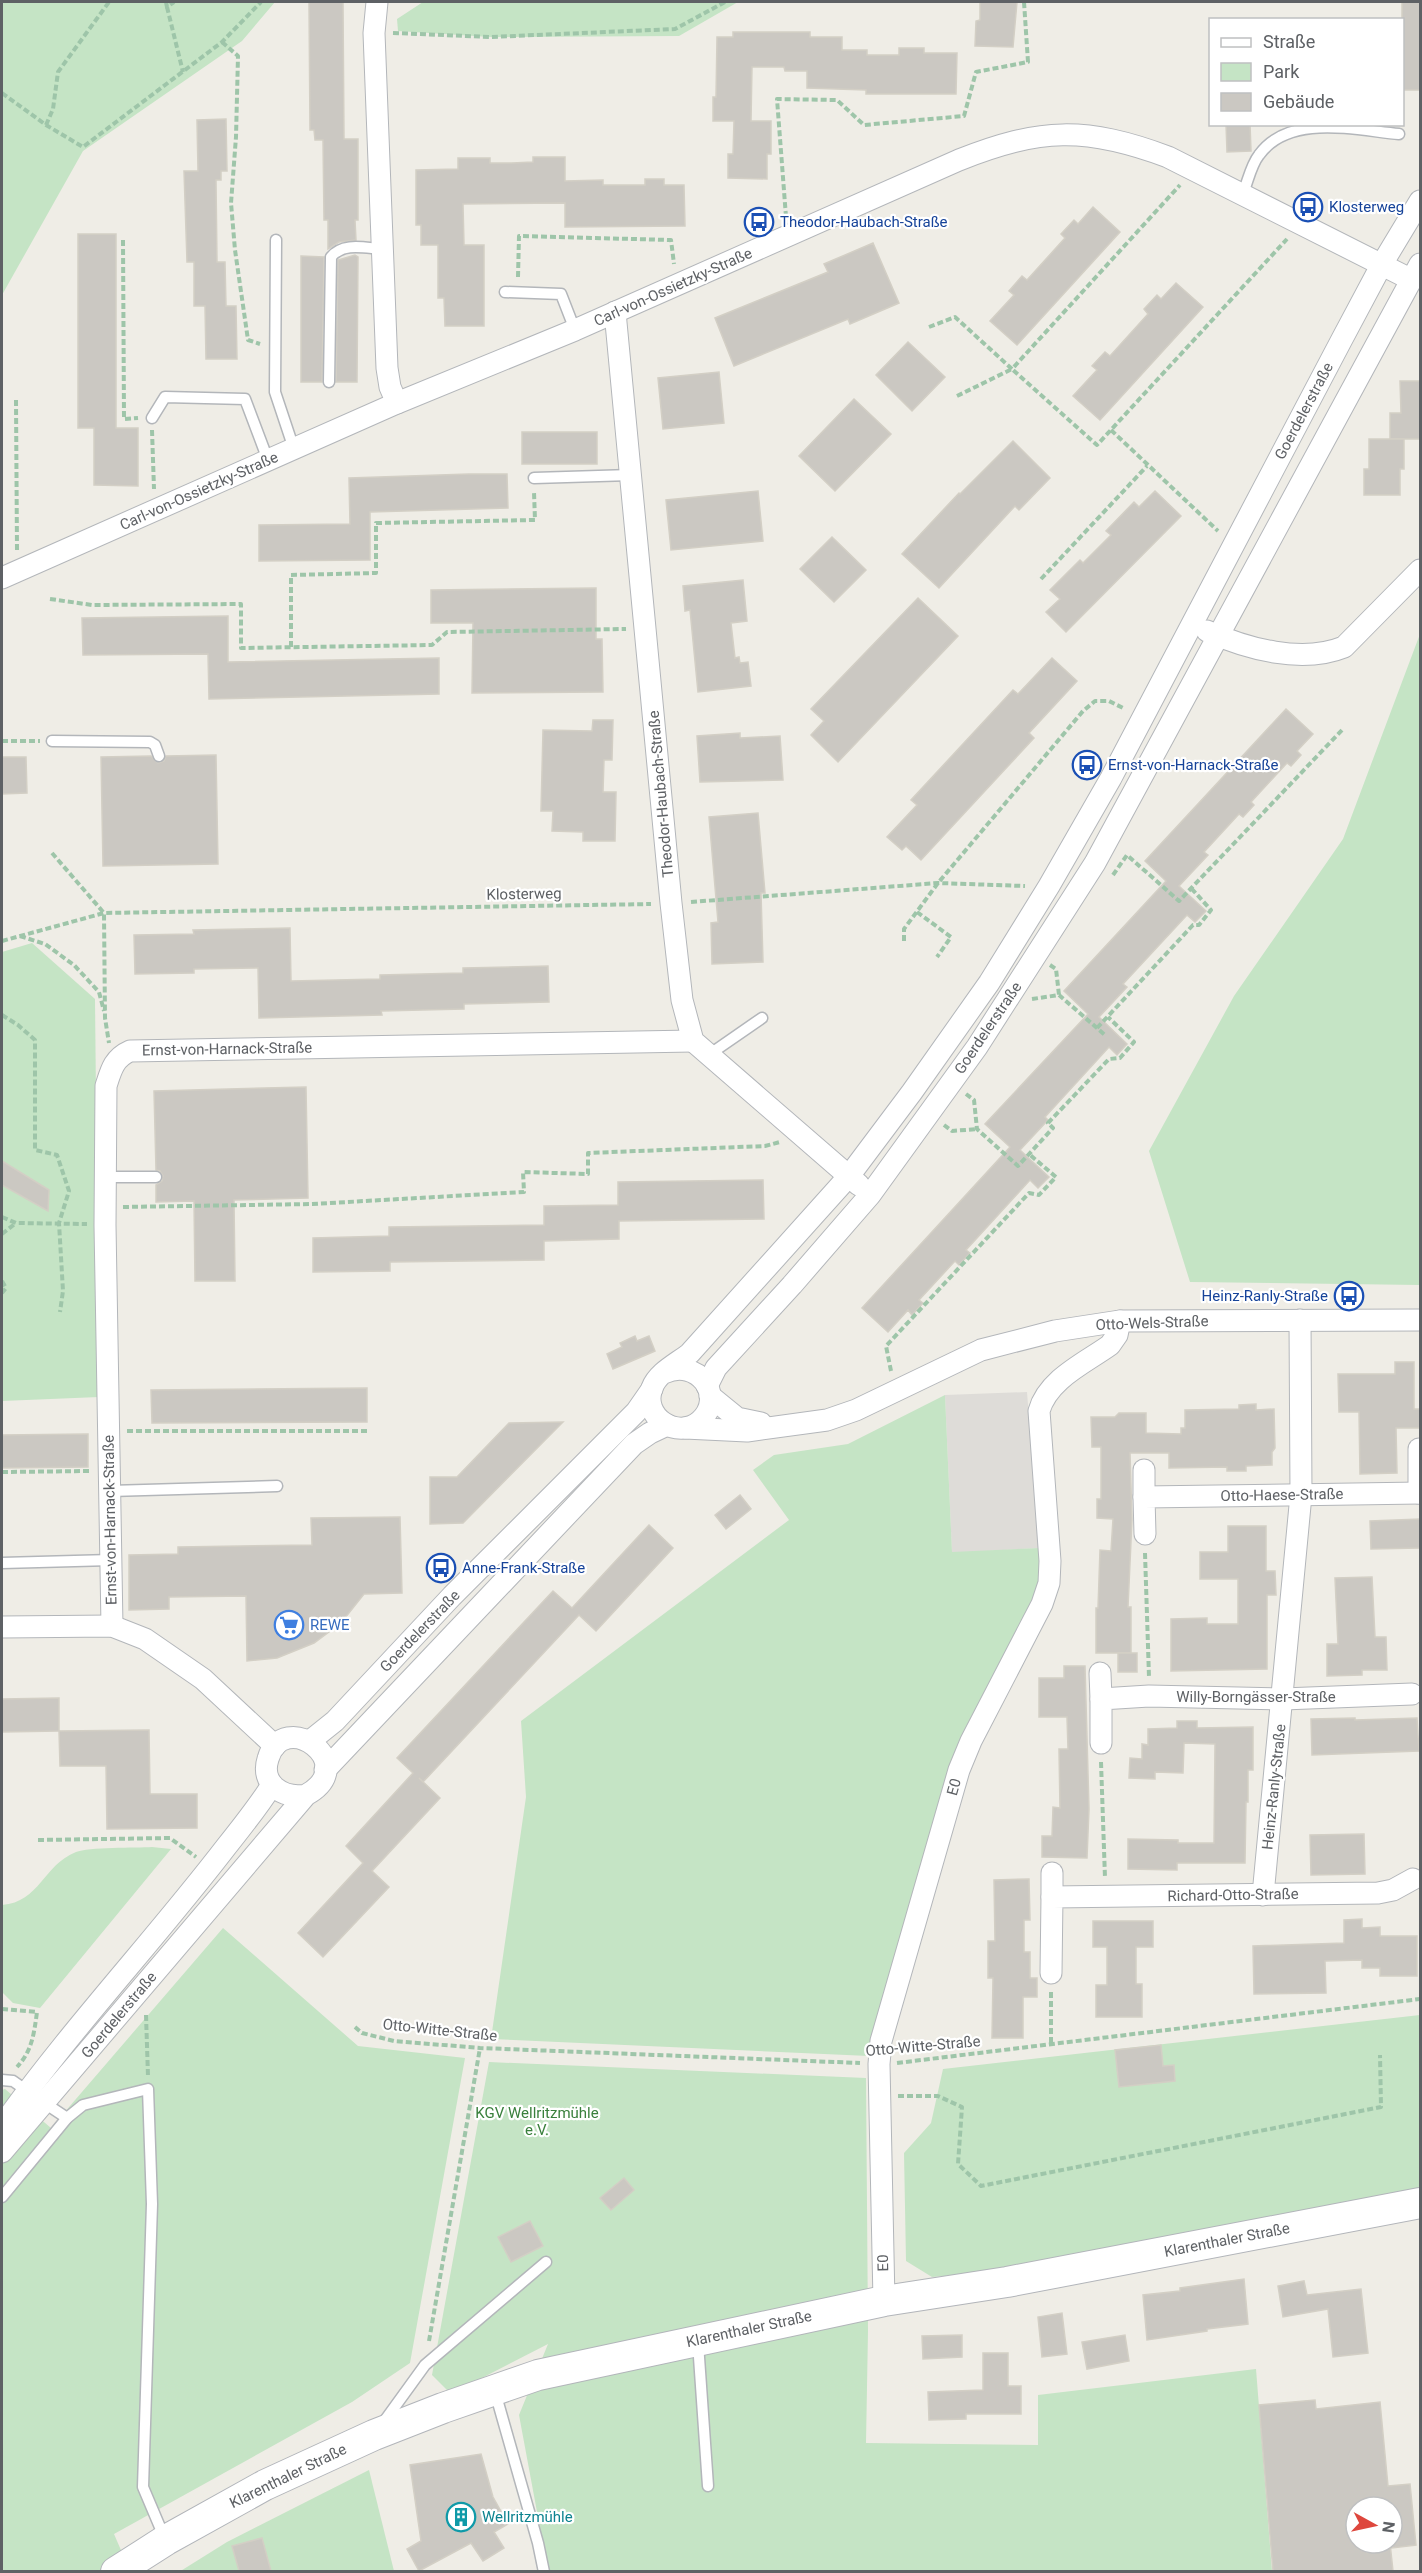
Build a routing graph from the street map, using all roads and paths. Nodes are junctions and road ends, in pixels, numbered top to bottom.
1 (109, 2) edge
2 (166, 2) edge
3 (174, 2) edge
4 (261, 2) edge
5 (376, 2) edge
6 (725, 2) edge
7 (1024, 2) edge
8 (167, 7) junction
9 (374, 33) junction
10 (222, 42) junction
11 (183, 72) junction
12 (2, 93) edge
13 (46, 125) junction
14 (1399, 135) dead end
15 (1194, 169) junction
16 (1243, 193) junction
17 (1420, 201) edge
18 (1303, 223) junction
19 (787, 236) junction
20 (123, 240) dead end
21 (276, 240) dead end
22 (381, 249) junction
23 (1383, 264) junction
24 (1416, 272) edge
25 (677, 285) junction
26 (505, 292) dead end
27 (518, 292) junction
28 (615, 312) junction
29 (929, 327) dead end
30 (575, 330) junction
31 (275, 349) junction
32 (1012, 369) junction
33 (328, 382) dead end
34 (957, 396) dead end
35 (16, 400) dead end
36 (397, 403) junction
37 (152, 418) junction
38 (1111, 430) junction
39 (294, 449) junction
40 (268, 460) junction
41 (1147, 466) junction
42 (631, 475) junction
43 (534, 478) joint
44 (155, 510) junction
45 (1234, 546) junction
46 (1420, 570) edge
47 (9, 575) edge
48 (1041, 579) dead end
49 (50, 599) dead end
50 (1193, 624) junction
51 (645, 629) junction
52 (1218, 636) junction
53 (291, 647) junction
54 (1142, 717) junction
55 (1343, 729) dead end
56 (2, 741) edge
57 (52, 741) joint
58 (159, 756) dead end
59 (52, 853) dead end
60 (1095, 863) junction
61 (938, 883) junction
62 (1049, 886) junction
63 (1191, 888) junction
64 (671, 903) junction
65 (104, 912) junction
66 (917, 912) junction
67 (20, 936) junction
68 (2, 941) edge
69 (904, 941) dead end
70 (1036, 956) junction
71 (937, 957) dead end
72 (1015, 988) junction
73 (1059, 994) junction
74 (2, 1015) edge
75 (1108, 1017) junction
76 (105, 1018) junction
77 (762, 1018) dead end
78 (1097, 1028) junction
79 (1105, 1035) dead end
80 (693, 1041) junction
81 (710, 1054) junction
82 (113, 1064) junction
83 (951, 1083) junction
84 (928, 1114) junction
85 (977, 1129) junction
86 (801, 1135) junction
87 (1029, 1154) junction
88 (849, 1176) junction
89 (106, 1177) junction
90 (156, 1177) dead end
91 (870, 1195) junction
92 (105, 1216) junction
93 (2, 1217) edge
94 (16, 1223) junction
95 (59, 1223) junction
96 (2, 1234) edge
97 (2, 1281) edge
98 (2, 1293) edge
99 (60, 1312) dead end
100 (1300, 1320) junction
101 (1420, 1320) edge
102 (1120, 1321) junction
103 (658, 1381) junction
104 (898, 1389) junction
105 (708, 1391) junction
106 (795, 1426) junction
107 (676, 1427) junction
108 (369, 1431) dead end
109 (109, 1432) junction
110 (1419, 1449) edge
111 (1144, 1470) dead end
112 (2, 1472) edge
113 (109, 1480) junction
114 (277, 1485) dead end
115 (1420, 1493) edge
116 (1301, 1495) junction
117 (1144, 1497) junction
118 (1145, 1534) joint
119 (111, 1560) junction
120 (2, 1563) edge
121 (112, 1626) junction
122 (2, 1628) edge
123 (1100, 1673) dead end
124 (1412, 1694) dead end
125 (1149, 1696) junction
126 (1101, 1699) junction
127 (1283, 1699) junction
128 (310, 1741) junction
129 (1101, 1743) joint
130 (275, 1746) junction
131 (325, 1770) junction
132 (272, 1785) junction
133 (306, 1795) junction
134 (38, 1840) dead end
135 (212, 1865) junction
136 (1052, 1873) dead end
137 (1417, 1881) edge
138 (1263, 1895) junction
139 (1106, 1896) junction
140 (1052, 1897) junction
141 (1051, 1973) joint
142 (145, 1983) junction
143 (1420, 1999) edge
144 (2, 2009) edge
145 (355, 2027) dead end
146 (1051, 2046) junction
147 (480, 2048) junction
148 (1380, 2055) dead end
149 (879, 2064) junction
150 (4, 2079) edge
151 (148, 2089) junction
152 (27, 2091) junction
153 (879, 2096) junction
154 (45, 2103) junction
155 (67, 2118) junction
156 (2, 2126) edge
157 (2, 2152) edge
158 (2, 2197) edge
159 (1420, 2203) edge
160 (546, 2262) dead end
161 (884, 2301) junction
162 (698, 2340) junction
163 (425, 2365) junction
164 (494, 2390) junction
165 (374, 2435) junction
166 (708, 2486) dead end
167 (151, 2553) junction
168 (116, 2571) edge
169 (544, 2571) edge

1 - 13 path
2 - 8 path
3 - 8 path
4 - 10 path
5 - 9 street
6 - 9 path
7 - 19 path
8 - 11 path
9 - 22 street
10 - 11 path
10 - 31 path
11 - 13 path
12 - 13 path
14 - 16 lane
15 - 16 street, Carl-von-Ossietzky-Straße
15 - 19 street, Carl-von-Ossietzky-Straße
15 - 32 path
16 - 18 street, Carl-von-Ossietzky-Straße
17 - 23 street, Goerdelerstraße
18 - 23 street, Carl-von-Ossietzky-Straße
18 - 38 path
19 - 25 street, Carl-von-Ossietzky-Straße
20 - 37 path
21 - 31 lane
22 - 33 lane
22 - 36 street
23 - 24 street, Carl-von-Ossietzky-Straße
23 - 45 street, Goerdelerstraße
24 - 52 street, Goerdelerstraße
25 - 27 path
25 - 28 street, Carl-von-Ossietzky-Straße
26 - 27 lane
27 - 30 lane
28 - 30 street, Carl-von-Ossietzky-Straße
28 - 42 street, Theodor-Haubach-Straße
29 - 32 path
30 - 36 street, Carl-von-Ossietzky-Straße
31 - 39 lane
32 - 34 path
32 - 38 path
35 - 47 path
36 - 39 street, Carl-von-Ossietzky-Straße
37 - 40 lane
37 - 44 path
38 - 41 path
39 - 40 street, Carl-von-Ossietzky-Straße
40 - 44 street, Carl-von-Ossietzky-Straße
41 - 45 path
41 - 48 path
42 - 43 lane
42 - 51 street, Theodor-Haubach-Straße
43 - 53 path
44 - 47 street, Carl-von-Ossietzky-Straße
45 - 50 street, Goerdelerstraße
46 - 52 street
49 - 53 path
50 - 52 street
50 - 54 street, Goerdelerstraße
51 - 53 path
51 - 64 street, Theodor-Haubach-Straße
52 - 60 street, Goerdelerstraße
54 - 61 path
54 - 62 street, Goerdelerstraße
55 - 63 path
56 - 57 path
57 - 58 lane
59 - 65 path
60 - 63 path
60 - 70 street, Goerdelerstraße
61 - 62 path, Klosterweg
61 - 64 path, Klosterweg
61 - 66 path
62 - 88 street, Goerdelerstraße
63 - 75 path
64 - 65 path, Klosterweg
64 - 80 street, Theodor-Haubach-Straße
65 - 67 path, Klosterweg
65 - 76 path
66 - 69 path
66 - 71 path
67 - 68 path, Klosterweg
67 - 76 path
70 - 72 street, Goerdelerstraße
70 - 73 path
72 - 73 path
72 - 83 street, Goerdelerstraße
73 - 78 path
74 - 95 path
75 - 78 path
75 - 87 path
76 - 82 path
77 - 81 lane
78 - 79 path
80 - 81 street
80 - 82 street, Ernst-von-Harnack-Straße
81 - 86 street
82 - 89 street, Ernst-von-Harnack-Straße
83 - 84 street, Goerdelerstraße
83 - 85 path
84 - 85 path
84 - 91 street, Goerdelerstraße
85 - 87 path
86 - 88 street
86 - 92 path
87 - 104 path
88 - 91 street
88 - 103 street, Goerdelerstraße
89 - 90 lane
89 - 92 street, Ernst-von-Harnack-Straße
91 - 105 street, Goerdelerstraße
92 - 95 path
92 - 109 street, Ernst-von-Harnack-Straße
93 - 94 path
94 - 95 path
94 - 96 path
95 - 99 path
97 - 98 path
100 - 101 street, Otto-Wels-Straße
100 - 102 street, Otto-Wels-Straße
100 - 116 street, Heinz-Ranly-Straße
102 - 104 street, Otto-Wels-Straße
102 - 149 street, E0
103 - 105 street
103 - 107 street
103 - 128 street, Goerdelerstraße
104 - 106 street, Otto-Wels-Straße
105 - 106 street, Otto-Wels-Straße
105 - 107 street, Goerdelerstraße
106 - 107 street, Otto-Wels-Straße
107 - 131 street, Goerdelerstraße
108 - 109 path
109 - 113 street, Ernst-von-Harnack-Straße
110 - 115 street, Otto-Haese-Straße
111 - 117 street
112 - 113 path
113 - 114 lane
113 - 119 street, Ernst-von-Harnack-Straße
115 - 116 street, Otto-Haese-Straße
116 - 117 street, Otto-Haese-Straße
116 - 127 street, Heinz-Ranly-Straße
117 - 118 street
118 - 125 path
119 - 120 lane
119 - 121 street, Ernst-von-Harnack-Straße
121 - 122 street
121 - 130 street
123 - 126 street
124 - 127 street, Willy-Borngässer-Straße
125 - 126 street, Willy-Borngässer-Straße
125 - 127 street, Willy-Borngässer-Straße
126 - 129 street
127 - 138 street, Heinz-Ranly-Straße
128 - 130 street
128 - 131 street
129 - 139 path
130 - 132 street
131 - 133 street, Goerdelerstraße
132 - 133 street
132 - 135 street, Goerdelerstraße
133 - 142 street, Goerdelerstraße
134 - 135 path
135 - 152 street, Goerdelerstraße
136 - 140 street
137 - 138 street, Richard-Otto-Straße
138 - 139 street, Richard-Otto-Straße
139 - 140 street, Richard-Otto-Straße
140 - 141 street
141 - 146 path
142 - 151 path
142 - 154 street, Goerdelerstraße
143 - 146 path, Otto-Witte-Straße
144 - 150 path
145 - 147 path, Otto-Witte-Straße
146 - 149 path, Otto-Witte-Straße
147 - 149 path, Otto-Witte-Straße
147 - 163 path
148 - 153 path
149 - 153 street, E0
150 - 152 lane
151 - 155 lane
151 - 167 lane
152 - 154 lane
152 - 156 street, Goerdelerstraße
153 - 161 street, E0
154 - 155 lane
154 - 157 street, Goerdelerstraße
155 - 158 lane
159 - 161 main road, Klarenthaler Straße
160 - 163 lane
161 - 162 main road, Klarenthaler Straße
162 - 164 main road, Klarenthaler Straße
162 - 166 lane
163 - 165 lane
164 - 165 main road, Klarenthaler Straße
164 - 169 lane
165 - 167 main road, Klarenthaler Straße
167 - 168 main road, Klarenthaler Straße

